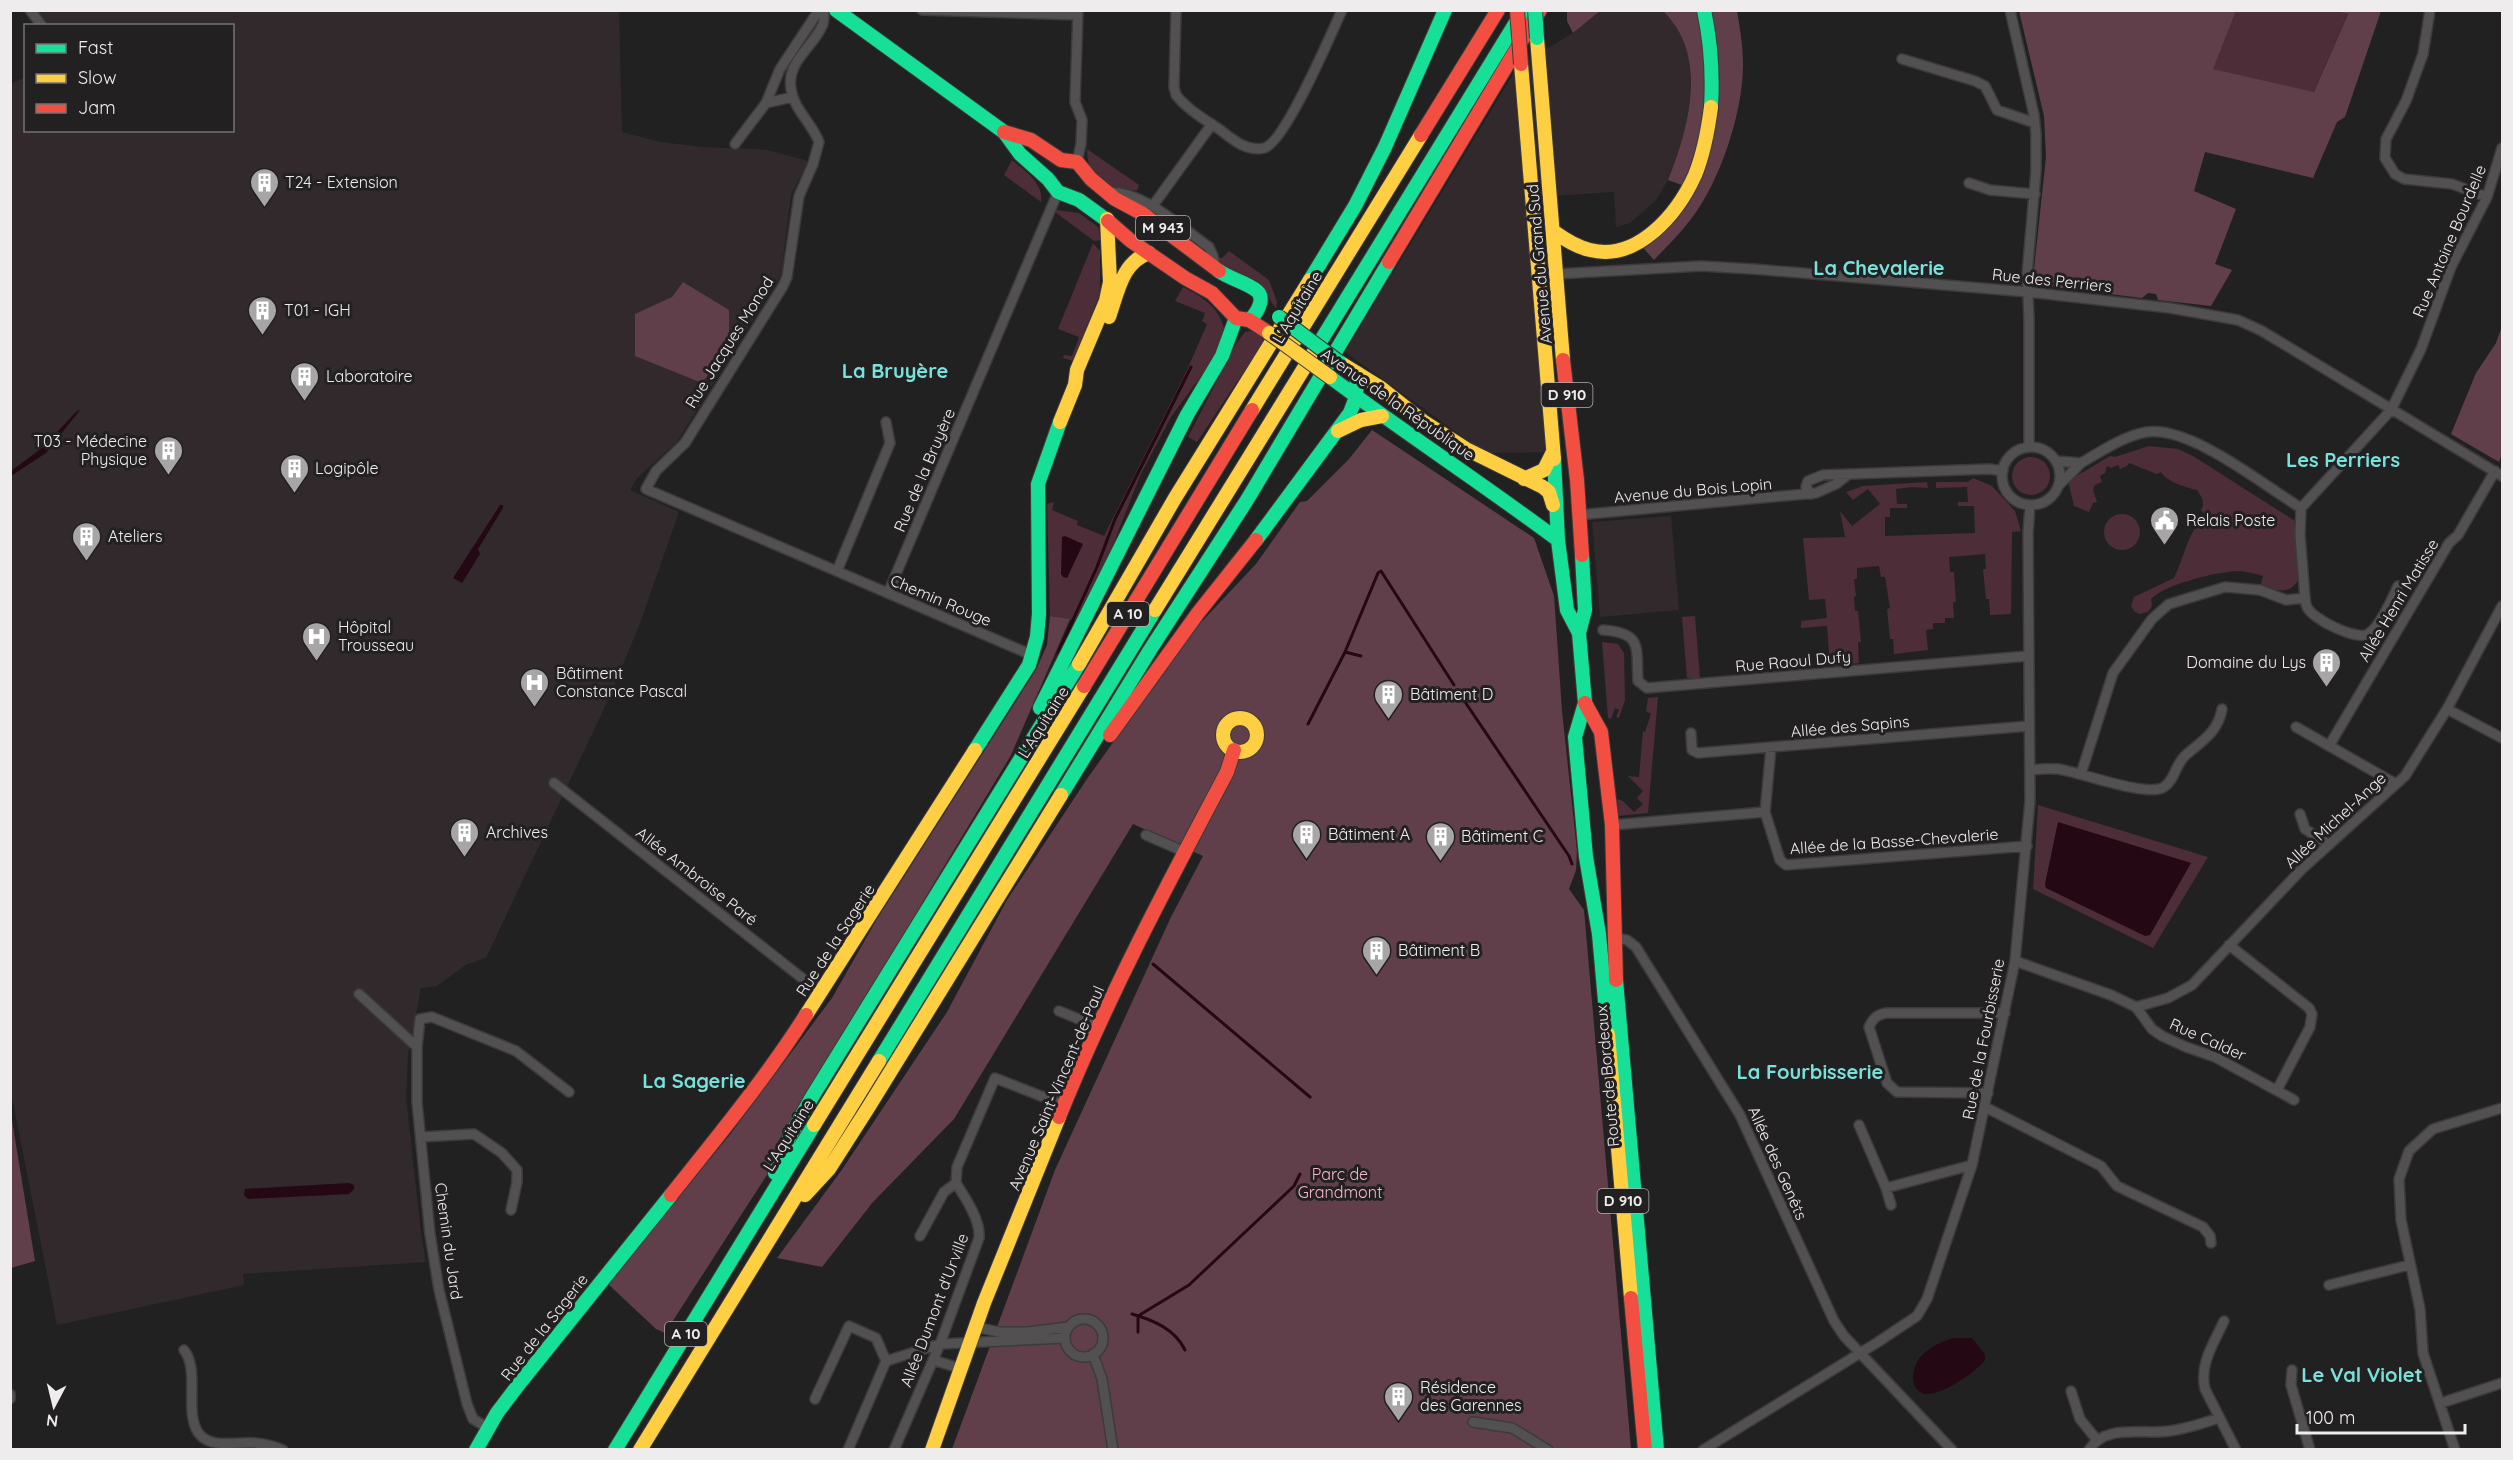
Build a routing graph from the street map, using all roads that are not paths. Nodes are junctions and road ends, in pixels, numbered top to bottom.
1 (30, 10) edge
2 (819, 10) edge
3 (824, 10) edge
4 (836, 10) edge
5 (922, 10) edge
6 (1176, 10) edge
7 (1342, 10) edge
8 (1445, 10) edge
9 (1498, 10) edge
10 (1517, 10) edge
11 (1523, 10) edge
12 (1535, 10) edge
13 (1540, 10) edge
14 (1704, 10) edge
15 (2010, 10) edge
16 (2430, 10) edge
17 (1078, 13) edge
18 (40, 24) edge
19 (1902, 59) dead end
20 (793, 97) junction
21 (766, 103) junction
22 (2035, 123) junction
23 (1212, 124) junction
24 (1004, 132) junction
25 (735, 144) dead end
26 (2502, 148) edge
27 (1061, 160) junction
28 (1077, 162) junction
29 (1048, 179) junction
30 (1969, 183) dead end
31 (1058, 192) junction
32 (1106, 192) junction
33 (2035, 194) junction
34 (2487, 197) junction
35 (1152, 207) junction
36 (1107, 219) junction
37 (1553, 231) junction
38 (1149, 253) junction
39 (1215, 270) junction
40 (1556, 274) junction
41 (2028, 292) junction
42 (1261, 302) junction
43 (1243, 319) junction
44 (1357, 373) junction
45 (1075, 385) junction
46 (1356, 396) junction
47 (2391, 410) junction
48 (1382, 416) junction
49 (886, 422) dead end
50 (1337, 432) junction
51 (2029, 447) junction
52 (1553, 452) junction
53 (2056, 461) junction
54 (2081, 463) junction
55 (2003, 471) junction
56 (1849, 474) junction
57 (2499, 474) edge
58 (1524, 478) junction
59 (2059, 485) junction
60 (646, 489) joint
61 (1811, 494) junction
62 (2030, 505) junction
63 (2301, 508) junction
64 (1556, 513) junction
65 (1578, 515) junction
66 (1529, 517) junction
67 (1558, 540) junction
68 (837, 571) junction
69 (2398, 586) dead end
70 (888, 593) junction
71 (2305, 598) junction
72 (2502, 606) edge
73 (1603, 630) dead end
74 (1579, 633) junction
75 (1034, 656) junction
76 (2028, 656) junction
77 (1585, 703) junction
78 (2222, 709) dead end
79 (2447, 709) junction
80 (2029, 726) junction
81 (2296, 727) dead end
82 (1691, 734) dead end
83 (2502, 738) edge
84 (2329, 746) junction
85 (1772, 748) junction
86 (1234, 750) dead end
87 (2030, 770) junction
88 (2080, 774) junction
89 (554, 783) dead end
90 (2396, 784) junction
91 (1062, 794) junction
92 (995, 801) junction
93 (1765, 812) junction
94 (2300, 814) dead end
95 (1612, 825) junction
96 (1146, 835) dead end
97 (2329, 844) junction
98 (2027, 846) junction
99 (1185, 852) junction
100 (1615, 938) junction
101 (2229, 945) junction
102 (2015, 961) junction
103 (359, 993) dead end
104 (821, 993) junction
105 (2136, 1007) junction
106 (1059, 1011) dead end
107 (2005, 1013) junction
108 (1098, 1028) junction
109 (417, 1047) junction
110 (2277, 1090) junction
111 (569, 1092) dead end
112 (1988, 1093) junction
113 (2294, 1100) dead end
114 (1064, 1105) junction
115 (1985, 1107) junction
116 (2502, 1108) edge
117 (1859, 1125) dead end
118 (421, 1137) junction
119 (1972, 1165) junction
120 (956, 1183) junction
121 (1886, 1188) junction
122 (1891, 1205) dead end
123 (511, 1210) dead end
124 (757, 1218) junction
125 (776, 1227) junction
126 (920, 1236) dead end
127 (2211, 1243) dead end
128 (2409, 1265) junction
129 (2329, 1285) dead end
130 (2224, 1321) dead end
131 (976, 1327) junction
132 (1068, 1327) junction
133 (1065, 1338) junction
134 (940, 1344) junction
135 (969, 1344) junction
136 (184, 1350) dead end
137 (1860, 1352) junction
138 (1093, 1354) junction
139 (933, 1360) junction
140 (886, 1361) junction
141 (959, 1368) junction
142 (2292, 1370) dead end
143 (2502, 1383) edge
144 (2071, 1391) dead end
145 (814, 1399) dead end
146 (2441, 1403) junction
147 (2219, 1418) junction
148 (1473, 1422) dead end
149 (488, 1428) junction
150 (2097, 1440) junction
151 (283, 1449) edge
152 (476, 1449) edge
153 (615, 1449) edge
154 (640, 1449) edge
155 (848, 1449) edge
156 (894, 1449) edge
157 (932, 1449) edge
158 (1113, 1449) edge
159 (1548, 1449) edge
160 (1644, 1449) edge
161 (1657, 1449) edge
162 (1703, 1449) edge
163 (1952, 1449) edge
164 (2090, 1449) edge
165 (2236, 1449) edge
166 (2310, 1449) edge
167 (2455, 1449) edge

1 - 18 street
2 - 21 street
3 - 20 street
4 - 24 main road, Avenue de la République / M 943
5 - 17 street
6 - 23 street
7 - 23 street
8 - 92 main road
9 - 124 main road, L'Aquitaine / A 10
10 - 52 main road, Avenue du Grand Sud / D 910, bridge
11 - 125 main road, A 10
12 - 37 main road, Avenue du Grand Sud / D 910, bridge
13 - 91 main road
14 - 37 main road
15 - 22 street
16 - 34 street
17 - 28 street
19 - 22 street
20 - 21 street
20 - 60 street, Rue Jacques Monod
21 - 25 street
22 - 33 street
23 - 35 street
24 - 27 main road, Avenue de la République / M 943
24 - 29 main road, Avenue de la République / M 943
26 - 34 street, Rue Antoine Bourdelle
27 - 28 main road, Avenue de la République / M 943
27 - 29 main road
28 - 32 main road, Avenue de la République / M 943
29 - 31 main road, Avenue de la République / M 943
30 - 33 street
31 - 36 main road, Avenue de la République / M 943
31 - 70 street, Rue de la Bruyère
32 - 35 street
32 - 39 main road, Avenue de la République / M 943
33 - 41 street
34 - 47 street, Rue Antoine Bourdelle
35 - 39 street
36 - 38 main road, Avenue de la République / M 943
36 - 45 main road, Rue de la Sagerie
37 - 40 main road, Avenue du Grand Sud / D 910
38 - 43 main road, Avenue de la République / M 943
38 - 45 main road, Rue de la Sagerie
39 - 42 main road, Avenue de la République / M 943
40 - 41 street, Rue des Perriers
40 - 65 main road, Avenue du Grand Sud / D 910
41 - 47 street, Rue des Perriers
41 - 51 street
42 - 43 main road
42 - 44 main road, Avenue de la République / M 943, bridge
43 - 46 main road, Avenue de la République / M 943, bridge
43 - 92 main road
44 - 46 main road
44 - 58 main road, Avenue de la République / M 943
45 - 75 main road, Rue de la Sagerie
46 - 48 main road, Avenue de la République / M 943
46 - 50 main road
47 - 57 street, Rue des Perriers
47 - 63 street, Rue Antoine Bourdelle
48 - 50 main road
48 - 66 main road, Avenue de la République / M 943
49 - 68 street
50 - 91 main road
51 - 53 street
51 - 55 street
52 - 58 main road
52 - 64 main road, D 910
53 - 54 street
53 - 59 street
54 - 59 street
54 - 63 street
55 - 56 street, Avenue du Bois Lopin
55 - 62 street
56 - 61 street, Avenue du Bois Lopin
56 - 61 street, Avenue du Bois Lopin
57 - 84 street, Allée Henri Matisse
58 - 64 main road, Avenue de la République / M 943
59 - 62 street
60 - 68 street, Chemin Rouge
61 - 65 street, Avenue du Bois Lopin
62 - 76 street, Rue de la Fourbisserie
63 - 71 street
64 - 65 main road
64 - 66 main road
64 - 67 main road, D 910
65 - 74 main road, D 910
66 - 67 main road, Avenue de la République / M 943
67 - 74 main road, D 910
68 - 70 street, Chemin Rouge
69 - 71 street
70 - 75 street, Chemin Rouge
71 - 88 street
72 - 79 street, Allée Michel-Ange
73 - 76 street, Rue Raoul Dufy
74 - 77 main road, Route de Bordeaux / D 910
75 - 104 main road, Rue de la Sagerie
76 - 80 street, Rue de la Fourbisserie
77 - 95 main road, Route de Bordeaux / D 910
77 - 160 main road, Route de Bordeaux / D 910
78 - 88 street
79 - 83 street
79 - 90 street, Allée Michel-Ange
80 - 85 street, Allée des Sapins
80 - 87 street, Rue de la Fourbisserie
81 - 84 street
82 - 85 street, Allée des Sapins
84 - 90 street
85 - 93 street, Allée de la Basse-Chevalerie
86 - 99 main road, Avenue Saint-Vincent-de-Paul
87 - 88 street
87 - 98 street, Rue de la Fourbisserie
89 - 104 street, Allée Ambroise Paré
90 - 97 street, Allée Michel-Ange
91 - 125 main road
92 - 124 main road
93 - 95 street
93 - 98 street, Allée de la Basse-Chevalerie
94 - 97 street
95 - 100 main road, Route de Bordeaux / D 910
96 - 99 street
97 - 101 street, Allée Michel-Ange
98 - 102 street, Rue de la Fourbisserie
99 - 108 main road, Avenue Saint-Vincent-de-Paul
100 - 137 street, Allée des Genêts
100 - 161 main road, Route de Bordeaux / D 910
101 - 105 street, Allée Michel-Ange
101 - 110 street
102 - 105 street, Rue Calder
102 - 107 street, Rue de la Fourbisserie
103 - 109 street
104 - 149 main road, Rue de la Sagerie
105 - 110 street, Rue Calder
106 - 108 street
107 - 112 street, Rue de la Fourbisserie
107 - 112 street
108 - 114 main road, Avenue Saint-Vincent-de-Paul
109 - 111 street, Chemin du Jard
109 - 118 street, Chemin du Jard
110 - 113 street, Rue Calder
112 - 115 street, Rue de la Fourbisserie
114 - 120 street
114 - 131 main road, Avenue Saint-Vincent-de-Paul
115 - 119 street, Rue de la Fourbisserie
115 - 127 street
116 - 128 street
117 - 121 street
118 - 123 street
118 - 149 street, Chemin du Jard
119 - 121 street
119 - 137 street, Rue de la Fourbisserie
120 - 126 street
120 - 134 street, Allée Dumont d'Urville
121 - 122 street
124 - 153 main road, L'Aquitaine / A 10
125 - 154 main road, A 10
128 - 129 street
128 - 146 street
130 - 147 street
131 - 132 street
131 - 135 main road, Avenue Saint-Vincent-de-Paul
132 - 133 street
132 - 138 street
133 - 135 street
133 - 138 street
134 - 135 street
134 - 139 street, Allée Dumont d'Urville
134 - 140 street
135 - 141 main road, Avenue Saint-Vincent-de-Paul
136 - 151 street
137 - 162 street, Rue de la Fourbisserie
137 - 163 street, Allée des Genêts
138 - 158 street
139 - 141 street
139 - 156 street, Allée Dumont d'Urville
140 - 145 street
140 - 155 street
141 - 157 main road, Avenue Saint-Vincent-de-Paul
142 - 166 street
143 - 146 street
144 - 150 street
146 - 167 street
147 - 150 street
147 - 165 street
148 - 159 street
149 - 152 main road, Rue de la Sagerie
150 - 164 street

